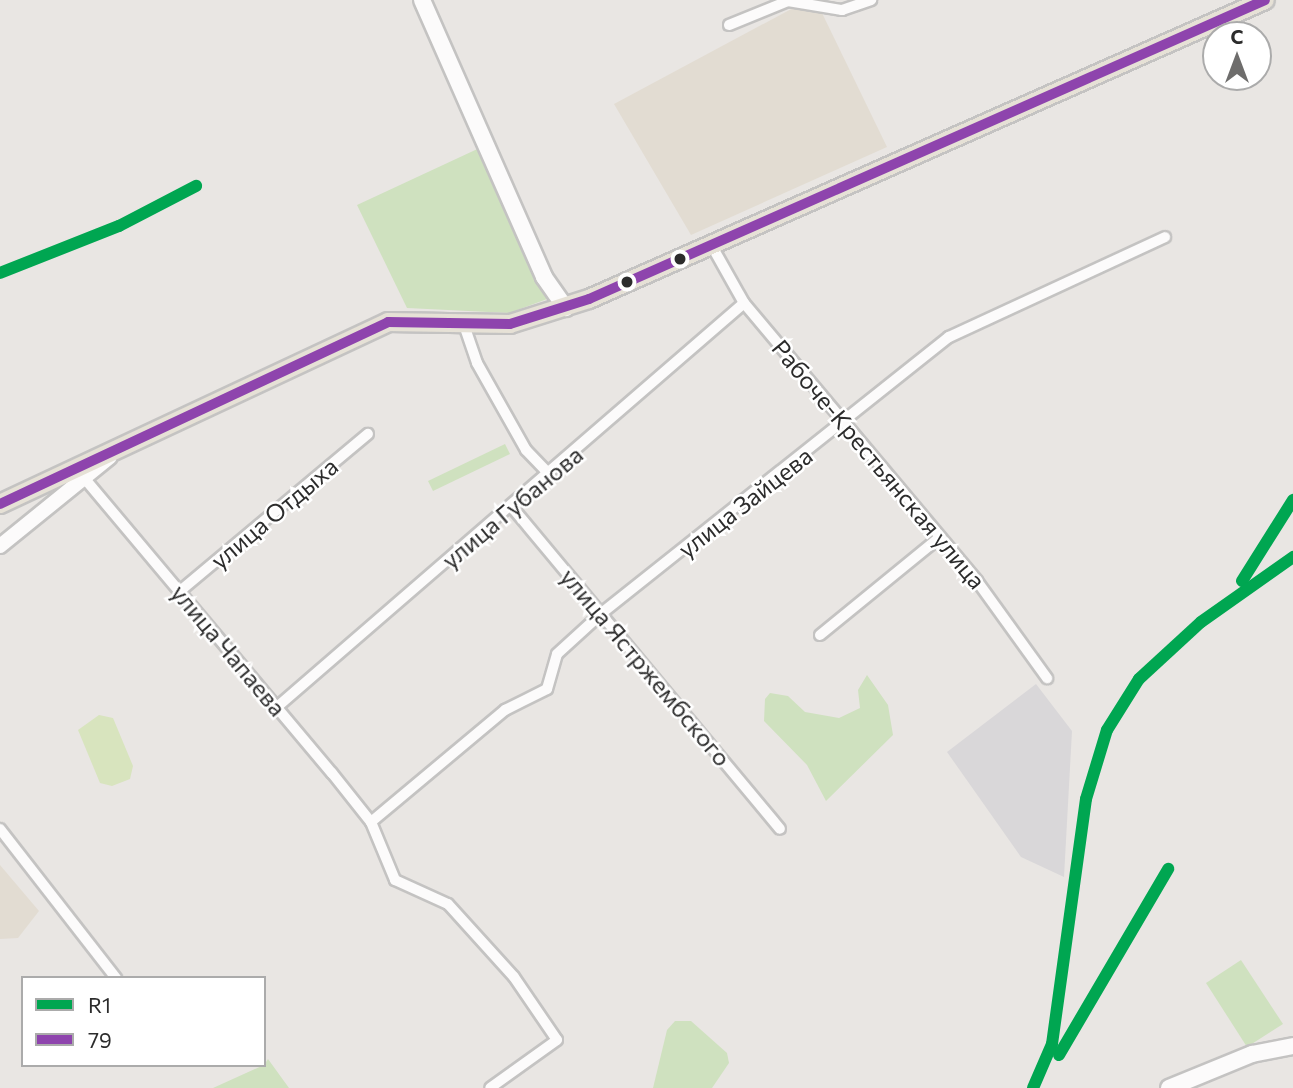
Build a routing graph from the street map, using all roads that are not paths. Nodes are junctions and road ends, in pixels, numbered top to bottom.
1 (422, 0) edge
2 (871, 0) edge
3 (1265, 0) edge
4 (729, 25) dead end
5 (1166, 237) dead end
6 (713, 248) junction
7 (744, 303) junction
8 (566, 308) junction
9 (463, 322) junction
10 (847, 422) junction
11 (368, 434) dead end
12 (80, 474) junction
13 (550, 475) junction
14 (0, 504) edge
15 (511, 506) junction
16 (939, 538) junction
17 (0, 546) edge
18 (180, 592) junction
19 (603, 612) junction
20 (820, 635) dead end
21 (1047, 678) dead end
22 (277, 707) junction
23 (370, 822) junction
24 (0, 829) edge
25 (780, 829) dead end
26 (114, 976) edge
27 (1293, 1046) edge
28 (490, 1088) edge
29 (1169, 1088) edge

1 - 8 main road
2 - 4 street
3 - 6 main road
5 - 10 street, улица Зайцева
6 - 7 street, Рабоче-Крестьянская улица
6 - 8 main road
7 - 10 street, Рабоче-Крестьянская улица
7 - 13 street, улица Губанова
8 - 9 main road
9 - 12 main road
9 - 13 street
10 - 16 street, Рабоче-Крестьянская улица
10 - 19 street, улица Зайцева
11 - 18 street, улица Отдыха
12 - 14 main road
12 - 17 street
12 - 18 street, улица Чапаева
13 - 15 street, улица Губанова
15 - 19 street, улица Ястржембского
15 - 22 street, улица Губанова
16 - 20 street
16 - 21 street, Рабоче-Крестьянская улица
18 - 22 street, улица Чапаева
19 - 23 street, улица Зайцева
19 - 25 street, улица Ястржембского
22 - 23 street, улица Чапаева
23 - 28 street, улица Чапаева
24 - 26 street
27 - 29 main road

